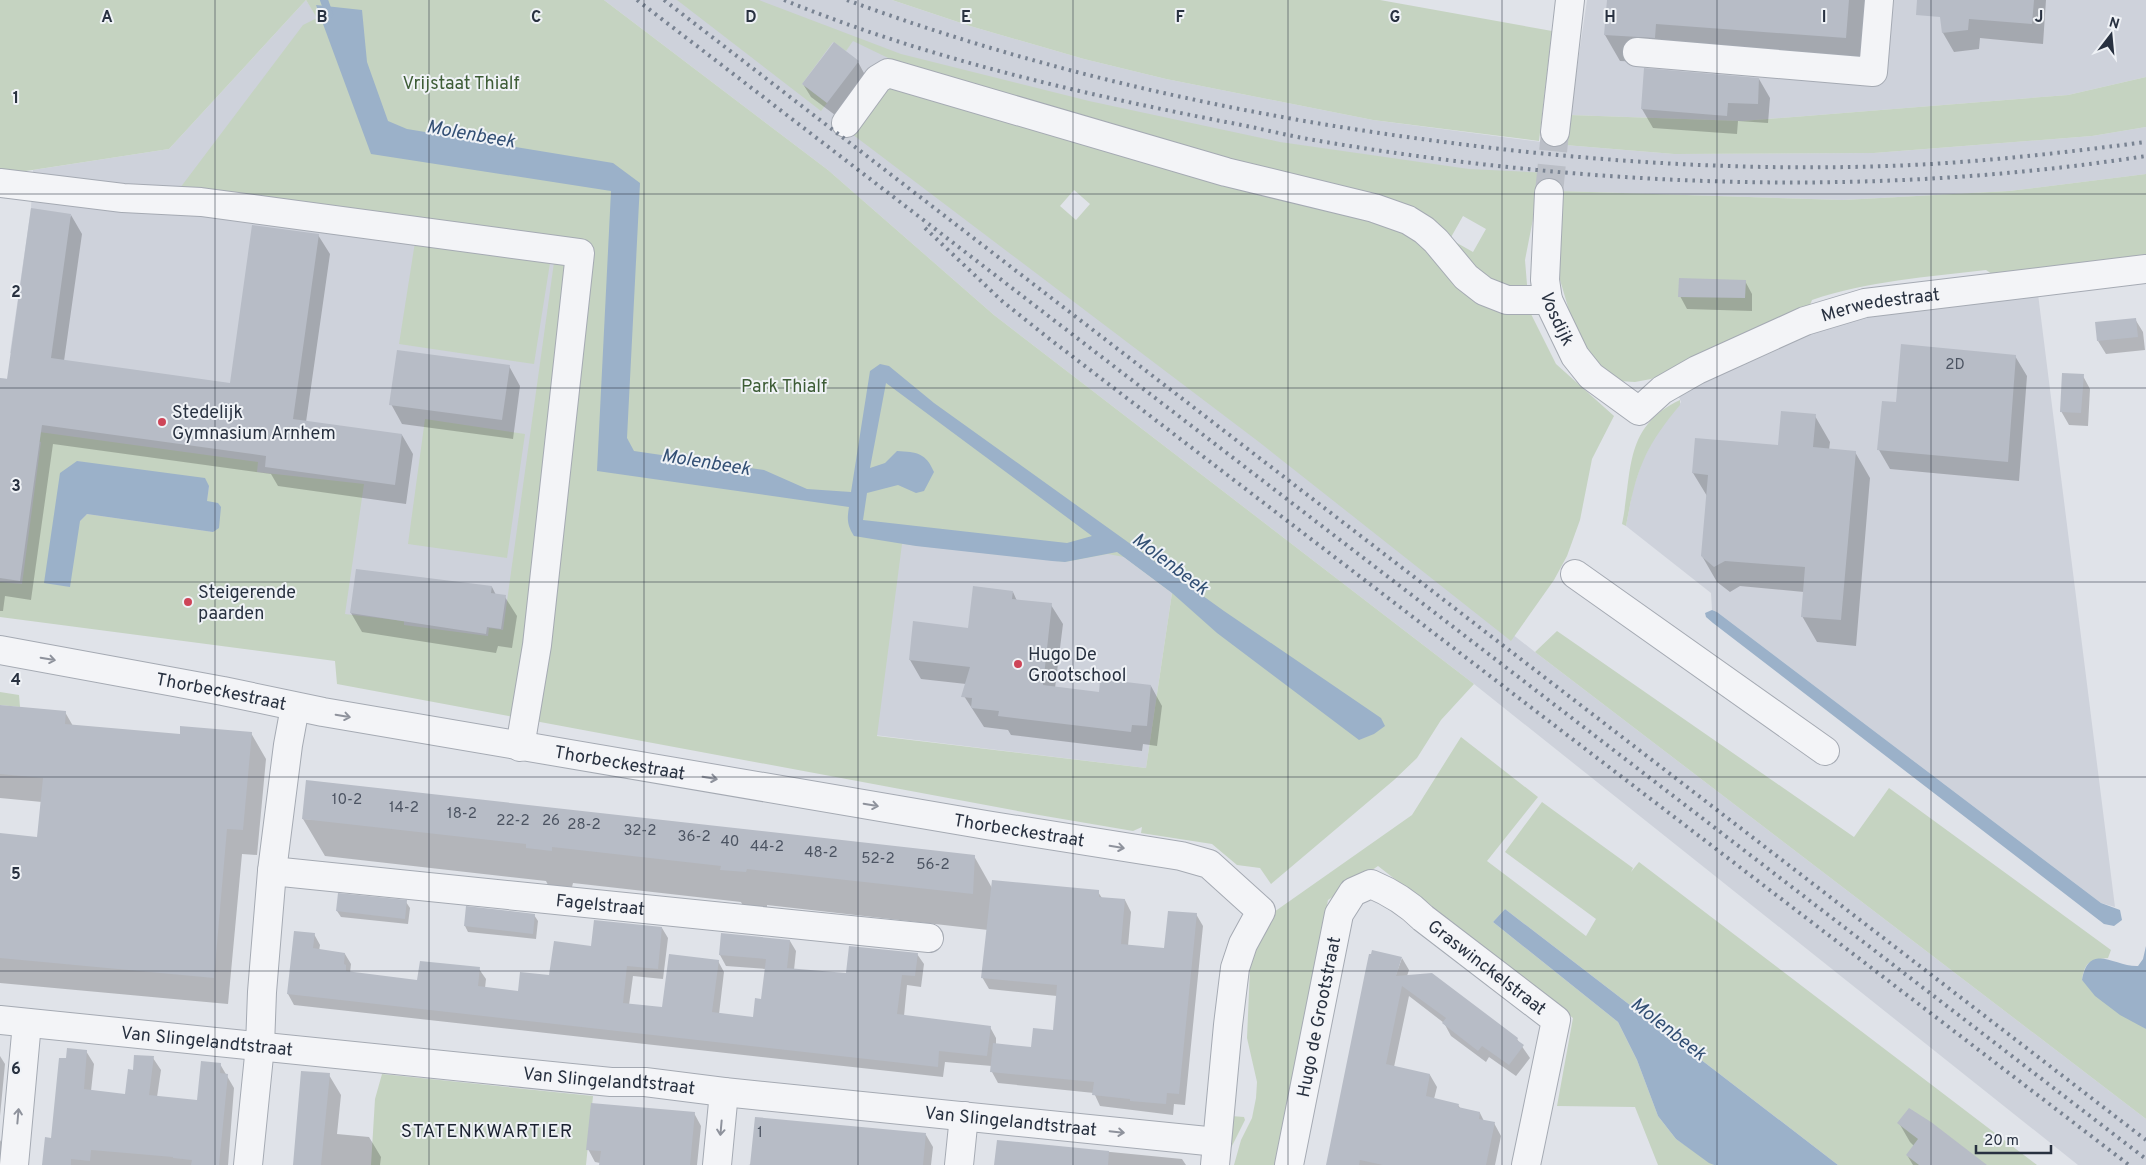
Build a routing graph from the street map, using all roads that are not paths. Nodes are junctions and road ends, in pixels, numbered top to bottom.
1 (1570, 0) edge
2 (1879, 0) edge
3 (1637, 52) dead end
4 (846, 123) dead end
5 (1554, 132) tunnel mouth
6 (0, 182) edge
7 (1549, 194) tunnel mouth
8 (2146, 269) edge
9 (1548, 300) junction
10 (1640, 411) joint
11 (1576, 574) dead end
12 (0, 650) edge
13 (295, 707) junction
14 (520, 747) junction
15 (1825, 752) dead end
16 (272, 871) junction
17 (1370, 884) joint
18 (929, 938) dead end
19 (0, 1020) edge
20 (27, 1023) junction
21 (260, 1046) junction
22 (724, 1092) junction
23 (964, 1116) junction
24 (1216, 1153) edge
25 (14, 1165) edge
26 (248, 1165) edge
27 (717, 1165) edge
28 (959, 1165) edge
29 (1289, 1165) edge
30 (1526, 1165) edge

1 - 5 street
2 - 3 street
4 - 9 street
6 - 14 street
7 - 9 street, Vosdijk
8 - 10 street, Merwedestraat
9 - 10 street, Vosdijk
11 - 15 street
12 -> 13 street, Thorbeckestraat
13 -> 14 street, Thorbeckestraat
13 - 16 street
14 -> 24 street, Thorbeckestraat
16 - 18 street, Fagelstraat
16 - 21 street
17 - 29 street, Hugo de Grootstraat
17 - 30 street, Graswinckelstraat
19 - 20 street, Van Slingelandtstraat
20 - 21 street, Van Slingelandtstraat
25 -> 20 street
21 - 22 street, Van Slingelandtstraat
21 - 26 street
22 - 23 street, Van Slingelandtstraat
22 -> 27 street
23 -> 24 street, Van Slingelandtstraat
23 - 28 street

